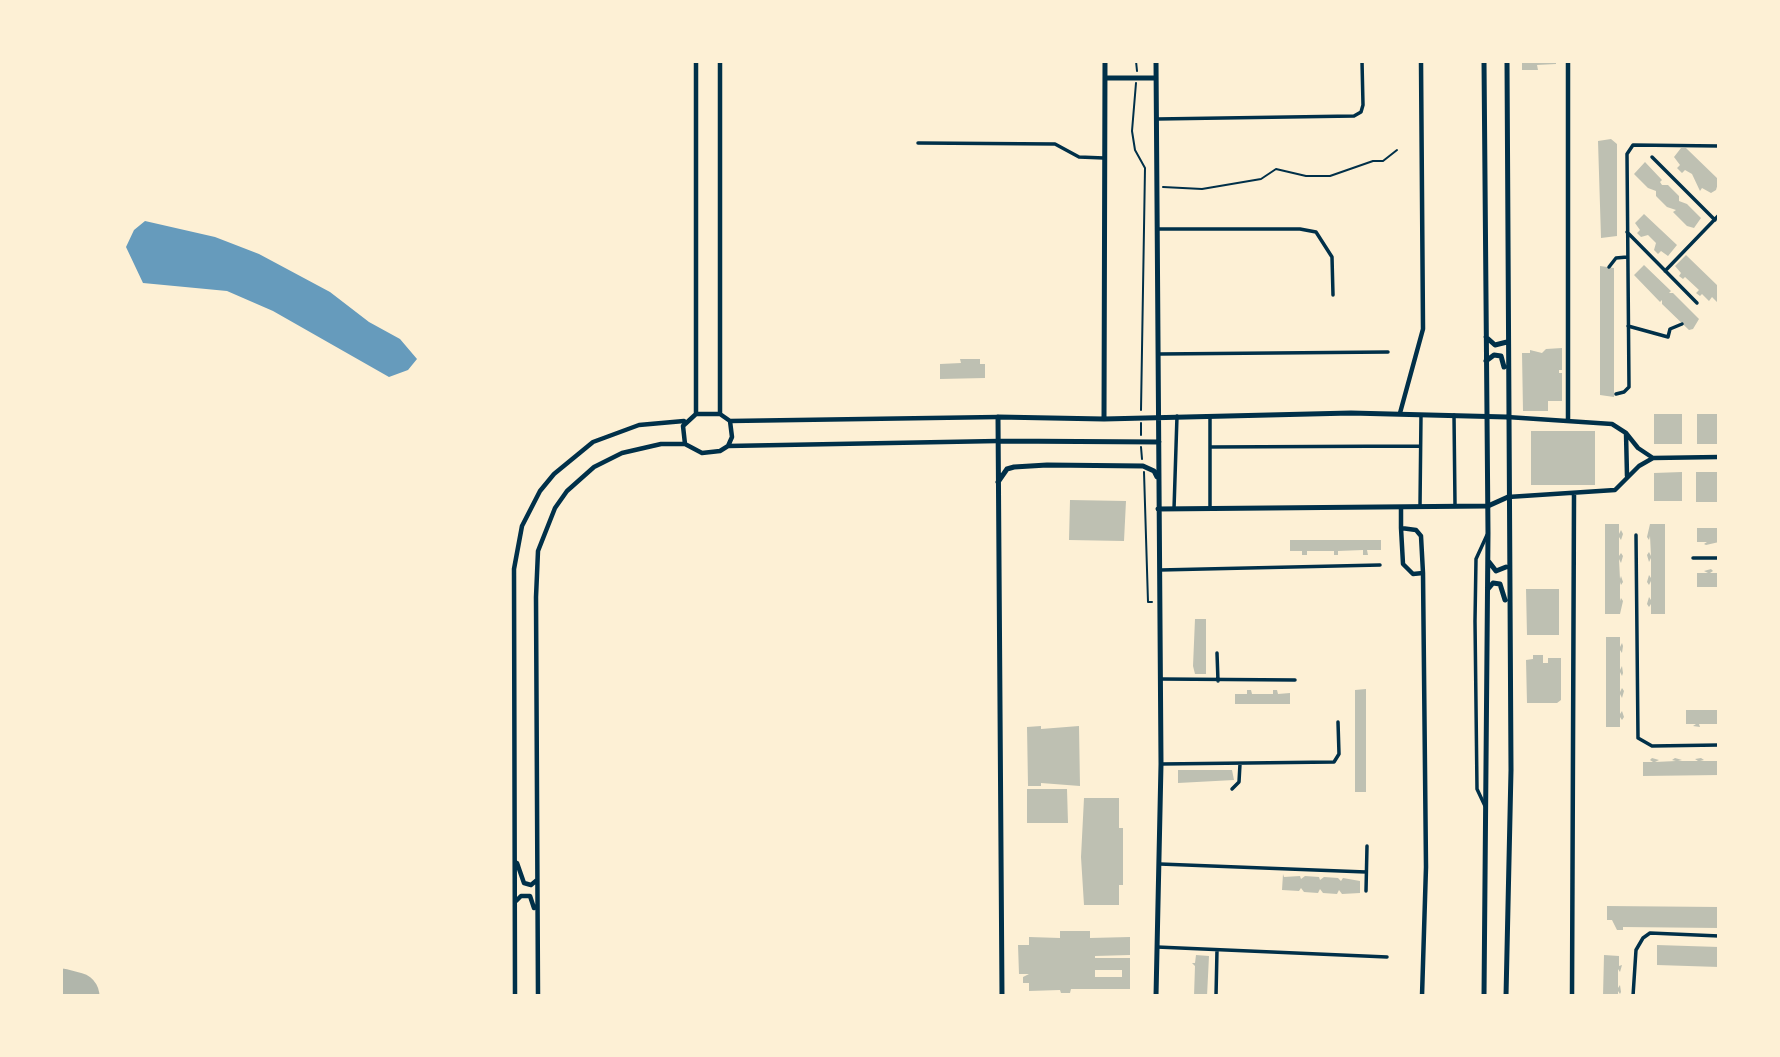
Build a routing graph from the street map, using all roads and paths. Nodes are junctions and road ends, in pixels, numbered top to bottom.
1 (696, 61) edge
2 (720, 61) edge
3 (1105, 61) edge
4 (1136, 61) edge
5 (1156, 61) edge
6 (1362, 61) edge
7 (1421, 61) edge
8 (1484, 61) edge
9 (1507, 61) edge
10 (1568, 61) edge
11 (1105, 78) junction
12 (1137, 78) junction
13 (1156, 78) junction
14 (1157, 120) junction
15 (918, 143) dead end
16 (1719, 146) edge
17 (1397, 150) dead end
18 (1652, 157) dead end
19 (1104, 158) junction
20 (1157, 187) junction
21 (1717, 217) edge
22 (1158, 229) junction
23 (1627, 232) junction
24 (1627, 257) junction
25 (1609, 267) dead end
26 (1665, 271) junction
27 (1333, 295) dead end
28 (1697, 303) dead end
29 (1682, 324) dead end
30 (1628, 326) junction
31 (1486, 337) junction
32 (1507, 342) junction
33 (1388, 352) dead end
34 (1159, 354) junction
35 (1485, 362) junction
36 (1507, 384) junction
37 (1616, 394) dead end
38 (1400, 413) junction
39 (1421, 413) junction
40 (696, 414) junction
41 (720, 414) junction
42 (1454, 414) junction
43 (1210, 415) junction
44 (1177, 416) junction
45 (1487, 416) junction
46 (998, 417) junction
47 (1159, 417) junction
48 (1507, 417) junction
49 (1141, 418) junction
50 (1104, 419) junction
51 (685, 421) junction
52 (730, 421) junction
53 (1568, 421) junction
54 (1626, 433) junction
55 (998, 441) junction
56 (1141, 441) junction
57 (1159, 442) junction
58 (685, 444) junction
59 (728, 446) junction
60 (1420, 446) junction
61 (1210, 447) junction
62 (1719, 457) edge
63 (1653, 458) junction
64 (1143, 466) junction
65 (1627, 477) junction
66 (1159, 480) junction
67 (998, 482) junction
68 (1574, 495) junction
69 (1508, 497) junction
70 (1488, 506) junction
71 (1420, 507) junction
72 (1455, 507) junction
73 (1401, 508) junction
74 (1158, 509) junction
75 (1174, 509) junction
76 (1210, 509) junction
77 (1401, 528) junction
78 (1489, 533) junction
79 (1636, 535) dead end
80 (1693, 558) dead end
81 (1719, 558) edge
82 (1488, 559) junction
83 (1380, 565) dead end
84 (1508, 565) junction
85 (1158, 570) junction
86 (1423, 573) junction
87 (1487, 589) junction
88 (1158, 603) junction
89 (1508, 613) junction
90 (1217, 653) dead end
91 (1159, 679) junction
92 (1295, 680) dead end
93 (1218, 681) junction
94 (1338, 722) dead end
95 (1719, 745) edge
96 (1161, 764) junction
97 (1240, 764) junction
98 (1232, 789) dead end
99 (1488, 812) junction
100 (515, 838) junction
101 (1367, 846) dead end
102 (1160, 864) junction
103 (1366, 872) junction
104 (537, 879) junction
105 (1366, 891) dead end
106 (515, 901) junction
107 (1719, 936) edge
108 (1157, 947) junction
109 (1217, 950) junction
110 (537, 955) junction
111 (1387, 957) dead end
112 (515, 996) edge
113 (538, 996) edge
114 (1002, 996) edge
115 (1156, 996) edge
116 (1216, 996) edge
117 (1422, 996) edge
118 (1484, 996) edge
119 (1506, 996) edge
120 (1572, 996) edge
121 (1633, 996) edge

1 - 40 street
2 - 41 street
3 - 11 main road
4 - 12 path
5 - 13 main road
6 - 14 street
7 - 38 street
8 - 31 main road
9 - 32 main road
10 - 53 street
11 - 12 main road
11 - 19 main road
12 - 13 main road
12 - 49 path
13 - 14 main road
14 - 20 main road
15 - 19 street
16 - 23 street
17 - 20 path
18 - 21 street
19 - 50 main road
20 - 22 main road
21 - 26 street
22 - 27 street
22 - 34 main road
23 - 24 street
23 - 26 street
24 - 25 street
24 - 30 street
26 - 28 street
29 - 30 street
30 - 37 street
31 - 32 main road
31 - 35 main road
32 - 36 main road
33 - 34 street
34 - 47 main road
35 - 36 main road
35 - 45 main road
36 - 48 main road
38 - 39 main road
38 - 43 main road
39 - 42 main road
39 - 60 street
40 - 41 street
40 - 51 street
41 - 52 street
42 - 45 main road
42 - 72 street
43 - 44 main road
43 - 61 street
44 - 47 main road
44 - 75 street
45 - 48 main road
45 - 70 main road
46 - 50 main road
46 - 52 street
46 - 55 main road
47 - 49 main road
47 - 57 main road
48 - 53 street
48 - 69 main road
49 - 50 main road
49 - 56 path
51 - 58 street
51 - 100 street
52 - 59 street
53 - 54 street
54 - 63 street
54 - 65 street
55 - 56 main road
55 - 59 street
55 - 67 main road
56 - 57 main road
56 - 64 path
57 - 66 main road
58 - 59 street
58 - 104 street
60 - 61 street
60 - 71 street
61 - 76 street
62 - 63 street
63 - 65 street
64 - 66 main road
64 - 67 main road
64 - 88 path
65 - 68 street
66 - 74 main road
67 - 114 main road
68 - 69 street
68 - 120 street
69 - 70 main road
69 - 84 main road
70 - 72 main road
70 - 78 main road
71 - 72 main road
71 - 73 main road
73 - 76 main road
73 - 77 street
74 - 75 main road
74 - 85 main road
75 - 76 main road
77 - 86 street
77 - 86 street
78 - 82 main road
78 - 99 street
79 - 95 street
80 - 81 street
82 - 84 main road
82 - 87 main road
83 - 85 street
84 - 89 main road
85 - 88 main road
86 - 117 street
87 - 89 main road
87 - 99 main road
88 - 91 main road
89 - 119 main road
90 - 93 street
91 - 93 street
91 - 96 main road
92 - 93 street
94 - 97 street
96 - 97 street
96 - 102 main road
97 - 98 street
99 - 118 main road
100 - 104 street
100 - 106 street
101 - 103 street
102 - 103 street
102 - 108 main road
103 - 105 street
104 - 110 street
106 - 110 street
106 - 112 street
107 - 121 street
108 - 109 street
108 - 115 main road
109 - 111 street
109 - 116 street
110 - 113 street

